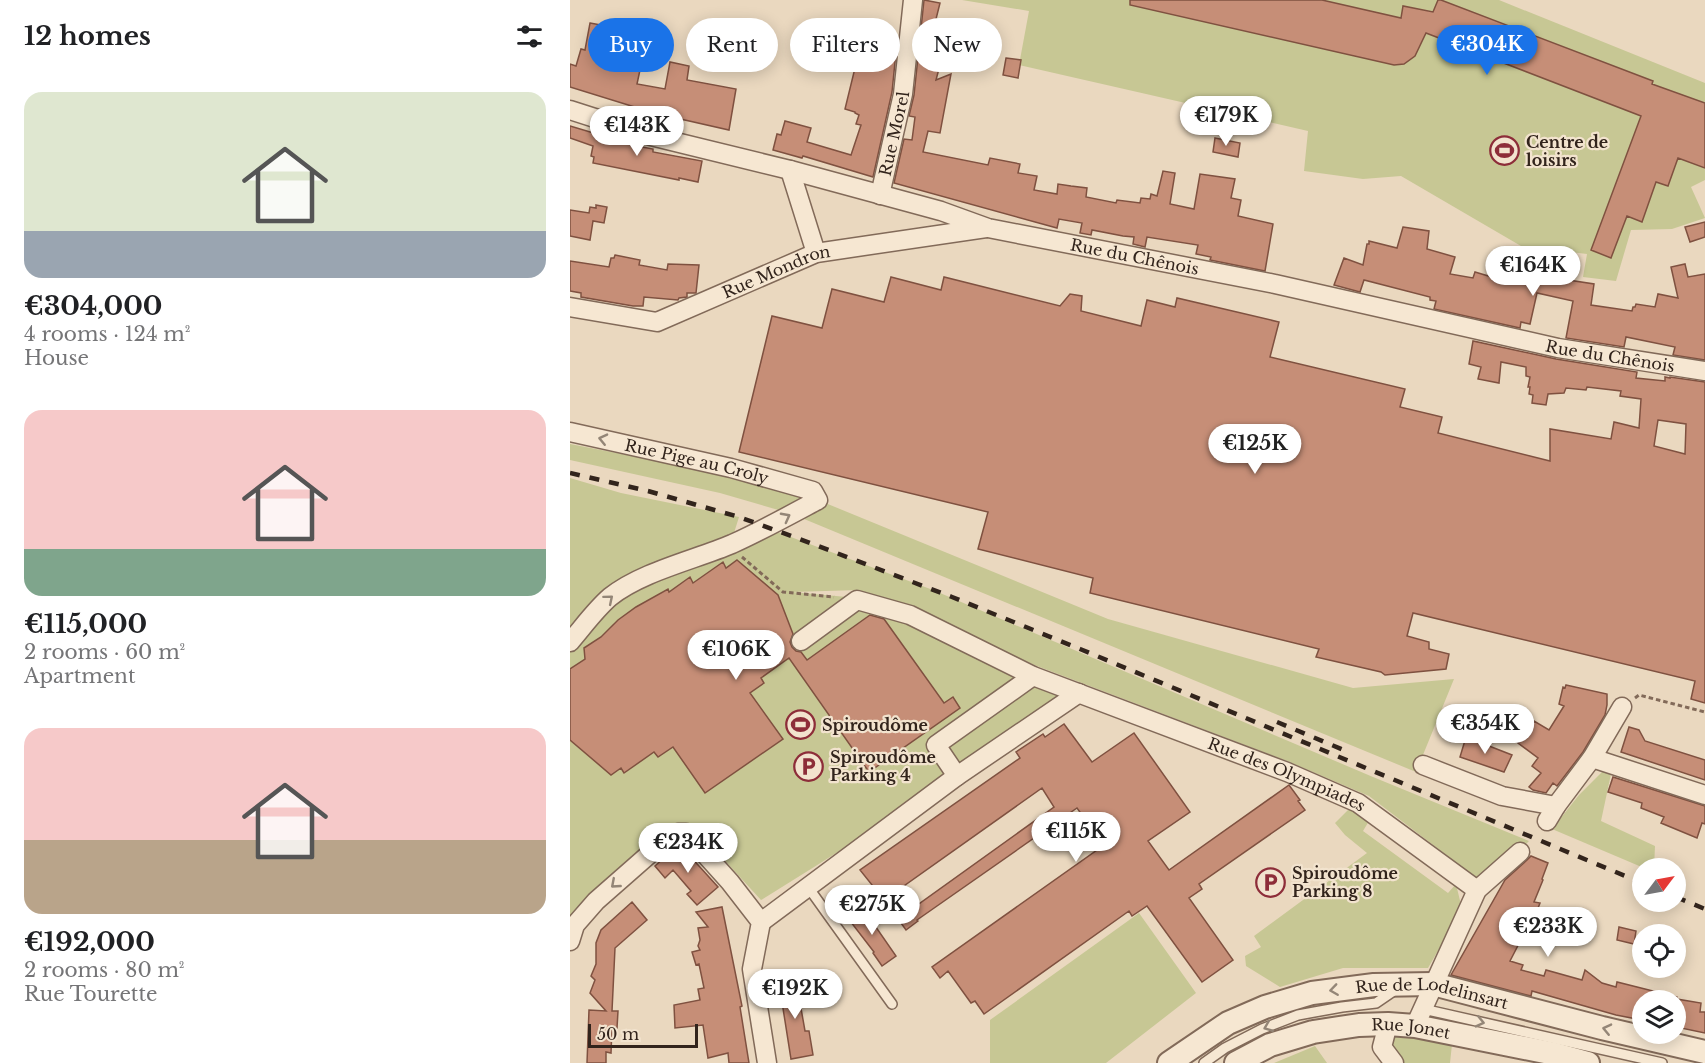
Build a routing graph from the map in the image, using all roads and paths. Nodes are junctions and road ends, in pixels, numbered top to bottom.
1 (913, 0) edge
2 (570, 110) edge
3 (790, 170) junction
4 (880, 195) junction
5 (988, 228) junction
6 (816, 253) junction
7 (570, 307) edge
8 (1705, 371) edge
9 (570, 432) edge
10 (739, 554) dead end
11 (857, 600) junction
12 (801, 641) dead end
13 (570, 642) edge
14 (1032, 676) junction
15 (1079, 693) junction
16 (1622, 707) joint
17 (1705, 712) edge
18 (1592, 759) junction
19 (1423, 765) dead end
20 (957, 776) junction
21 (1705, 795) edge
22 (1520, 852) dead end
23 (808, 887) junction
24 (1477, 890) junction
25 (761, 922) junction
26 (572, 929) edge
27 (1433, 984) junction
28 (1402, 985) junction
29 (892, 1004) dead end
30 (1419, 1017) junction
31 (1388, 1024) junction
32 (1705, 1052) edge
33 (767, 1063) edge
34 (1169, 1063) edge
35 (1204, 1063) edge
36 (1236, 1063) edge
37 (1394, 1063) edge
38 (1588, 1063) edge
39 (1662, 1063) edge

1 - 4 street, Rue Morel
2 - 3 street, Rue du Chênois
3 - 4 street, Rue du Chênois
3 - 6 street
4 - 5 street, Rue du Chênois
5 - 6 street, Rue Mondron
5 - 8 street, Rue du Chênois
6 - 7 street, Rue Mondron
13 -> 9 street, Rue Pige au Croly
10 - 11 path
11 - 12 street
11 - 14 street, Rue des Olympiades
14 - 15 street, Rue des Olympiades
14 - 20 street
15 - 20 street
15 - 24 street, Rue des Olympiades
16 - 17 path
16 - 18 street
18 - 19 street
18 - 21 street
20 - 23 street
22 - 24 street
23 - 25 street
23 - 29 lane
24 - 27 street
25 -> 26 street
25 - 33 street
27 - 28 street, Rue de Lodelinsart
27 - 30 street
32 -> 27 street, Rue de Lodelinsart
28 -> 34 street, Rue de Lodelinsart
28 -> 35 lane
30 - 31 street, Rue Jonet
30 - 38 street, Rue Jonet
30 -> 39 lane, Rue de Lodelinsart
31 - 36 street, Rue Jonet
31 - 37 street

